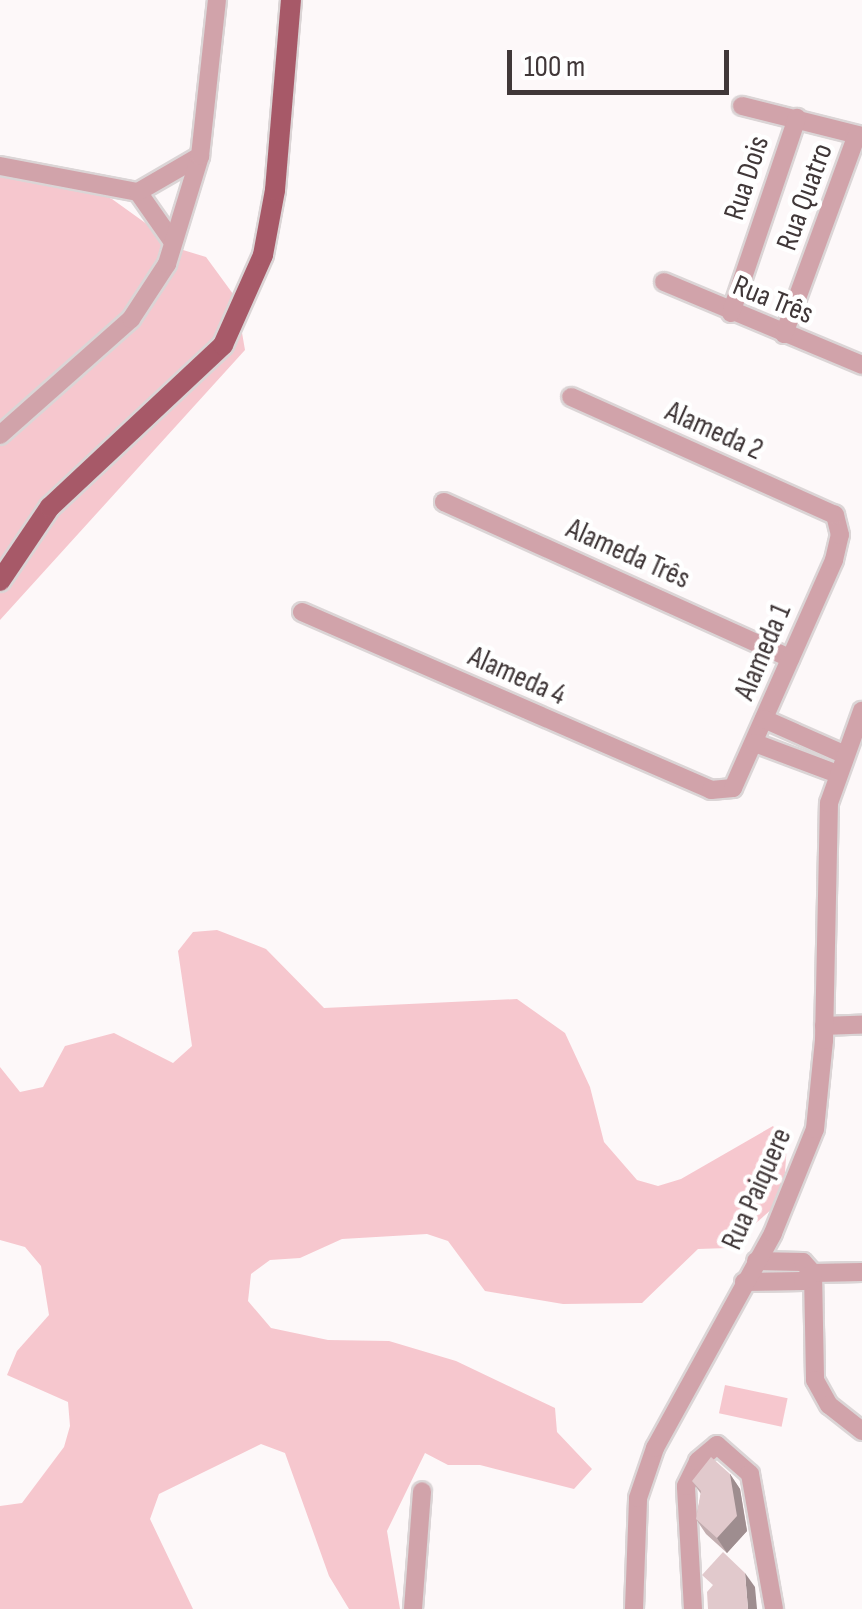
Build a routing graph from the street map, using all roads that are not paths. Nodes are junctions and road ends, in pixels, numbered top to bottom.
1 (218, 0) edge
2 (291, 0) edge
3 (742, 106) dead end
4 (797, 118) junction
5 (860, 135) edge
6 (200, 156) junction
7 (0, 166) edge
8 (138, 192) junction
9 (173, 242) junction
10 (664, 282) dead end
11 (731, 313) junction
12 (784, 334) junction
13 (862, 365) edge
14 (571, 397) dead end
15 (0, 434) edge
16 (444, 502) dead end
17 (835, 515) joint
18 (0, 581) edge
19 (302, 612) dead end
20 (790, 658) junction
21 (764, 720) junction
22 (860, 720) edge
23 (755, 742) junction
24 (842, 754) junction
25 (835, 773) junction
26 (711, 790) joint
27 (862, 1025) edge
28 (824, 1026) junction
29 (756, 1262) junction
30 (862, 1272) edge
31 (813, 1273) junction
32 (744, 1282) junction
33 (862, 1432) edge
34 (422, 1491) dead end
35 (413, 1609) edge
36 (634, 1609) edge
37 (694, 1609) edge
38 (774, 1609) edge

1 - 6 street
2 - 18 main road
3 - 4 street
4 - 5 street
4 - 11 street, Rua Dois
5 - 12 street, Rua Quatro
6 - 8 street
6 - 9 street
7 - 8 street
8 - 9 street
9 - 15 street
10 - 11 street, Rua Três
11 - 12 street, Rua Três
12 - 13 street, Rua Três
14 - 17 street, Alameda 2
16 - 20 street, Alameda Três
17 - 20 street, Alameda 1
19 - 26 street, Alameda 4
20 - 21 street, Alameda 1
21 - 23 street, Alameda 1
21 - 24 street
22 - 24 street, Rua Paiquere
23 - 25 street
23 - 26 street, Alameda 1
24 - 25 street, Rua Paiquere
25 - 28 street, Rua Paiquere
27 - 28 street
28 - 29 street, Rua Paiquere
29 - 31 street
29 - 32 street, Rua Paiquere
30 - 31 street
31 - 32 street
31 - 33 street
32 - 36 street, Rua Paiquere
34 - 35 street
37 - 38 street

